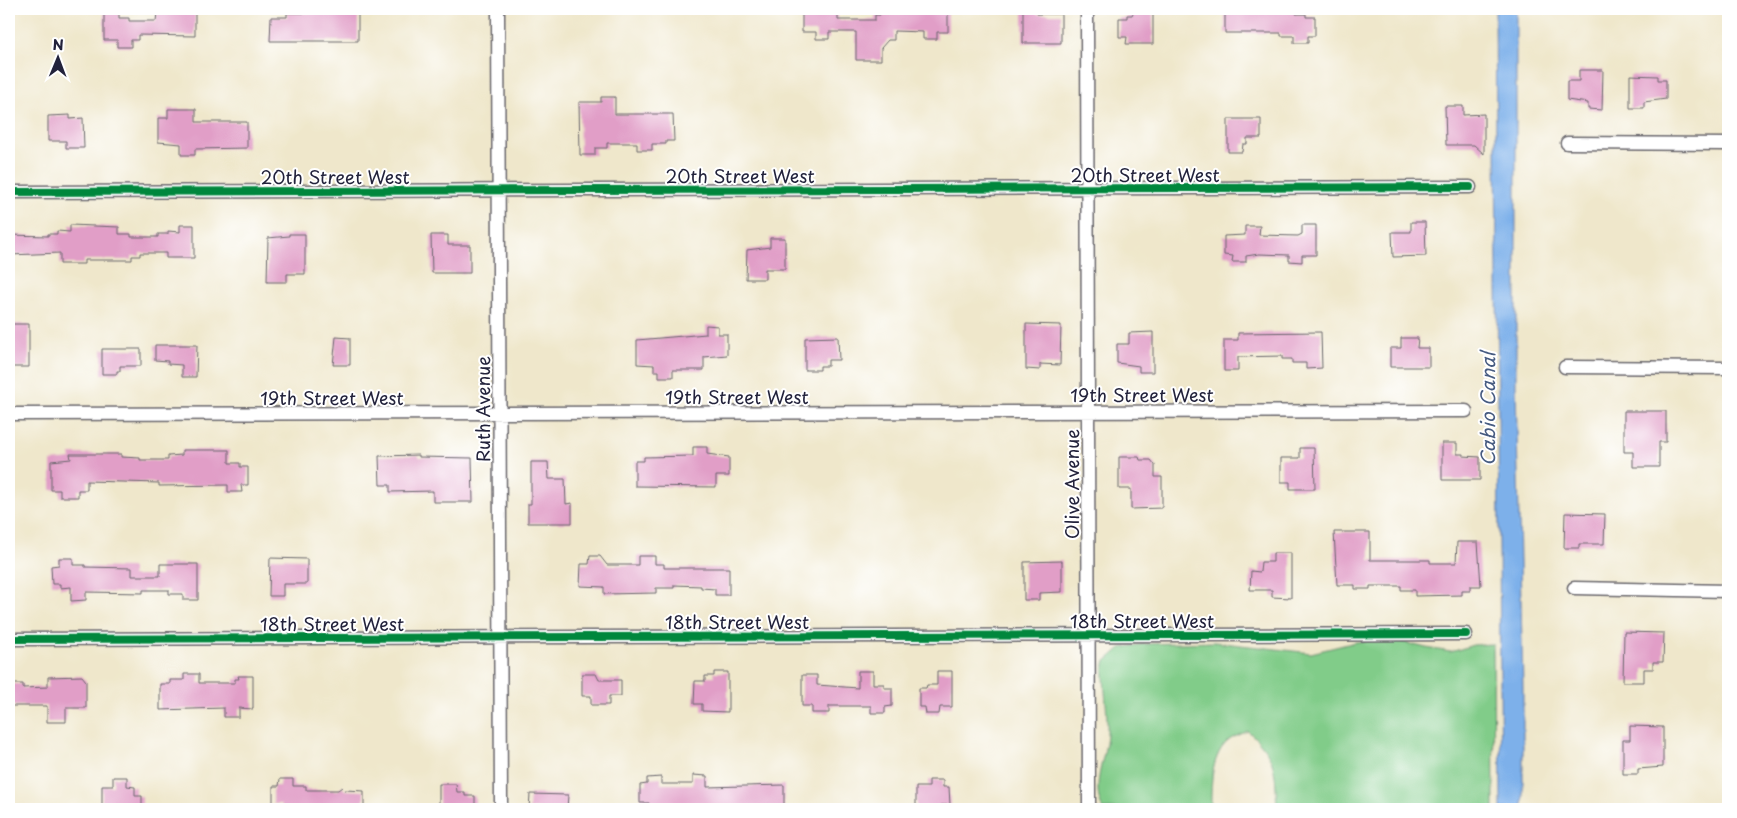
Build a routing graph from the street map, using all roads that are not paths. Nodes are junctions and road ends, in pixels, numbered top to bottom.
1 (498, 9) edge
2 (1087, 9) edge
3 (1567, 143) dead end
4 (1728, 144) edge
5 (1470, 187) dead end
6 (1088, 189) junction
7 (500, 191) junction
8 (9, 192) edge
9 (1566, 367) dead end
10 (1728, 368) edge
11 (1466, 411) dead end
12 (1089, 412) junction
13 (9, 414) edge
14 (500, 414) junction
15 (1574, 588) dead end
16 (1728, 591) edge
17 (1466, 634) dead end
18 (1088, 635) junction
19 (500, 637) junction
20 (9, 639) edge
21 (501, 809) edge
22 (1089, 809) edge

1 - 7 street, Ruth Avenue
2 - 6 street, Olive Avenue
3 - 4 street
5 - 6 street, 20th Street West
6 - 7 street, 20th Street West
6 - 12 street, Olive Avenue
7 - 8 street, 20th Street West
7 - 14 street, Ruth Avenue
9 - 10 street
11 - 12 street, 19th Street West
12 - 14 street, 19th Street West
12 - 18 street, Olive Avenue
13 - 14 street, 19th Street West
14 - 19 street, Ruth Avenue
15 - 16 street
17 - 18 street, 18th Street West
18 - 19 street, 18th Street West
18 - 22 street, Olive Avenue
19 - 20 street, 18th Street West
19 - 21 street, Ruth Avenue

